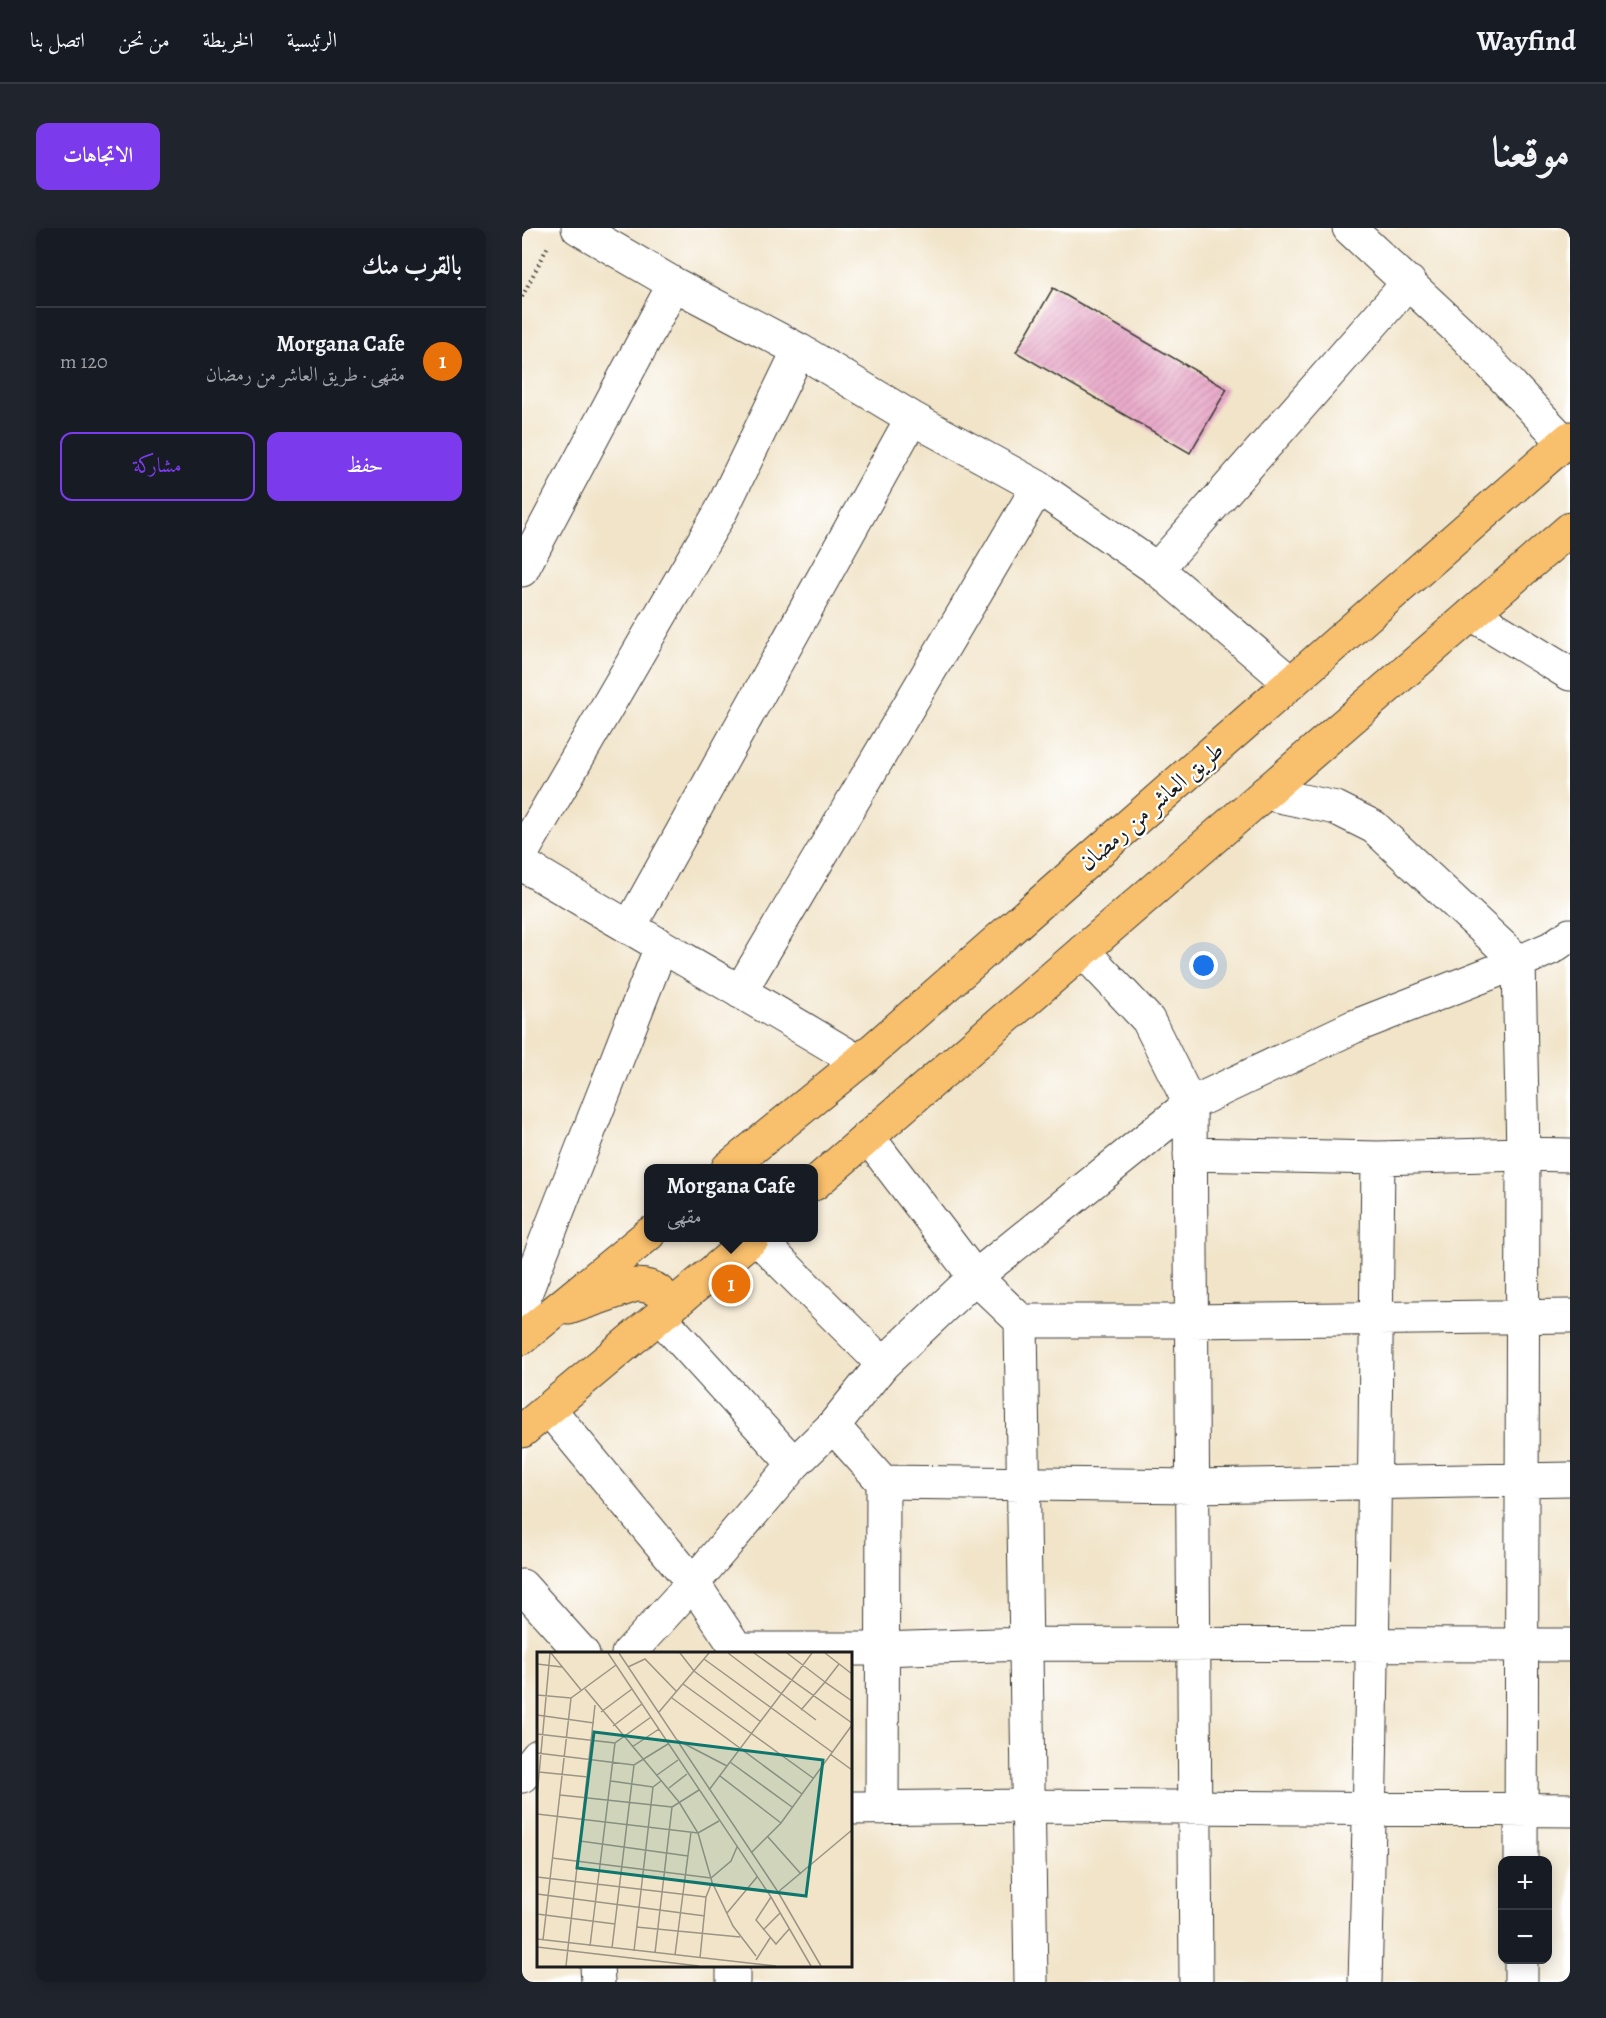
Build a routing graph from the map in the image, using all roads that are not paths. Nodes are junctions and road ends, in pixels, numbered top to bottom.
1 (1349, 228) edge
2 (565, 233) edge
3 (1409, 282) junction
4 (674, 284) junction
5 (799, 350) junction
6 (912, 418) junction
7 (1567, 440) edge
8 (1038, 487) junction
9 (1570, 529) edge
10 (1157, 569) junction
11 (522, 570) edge
12 (1472, 614) junction
13 (1570, 674) edge
14 (1291, 683) junction
15 (1265, 793) junction
16 (522, 854) edge
17 (522, 864) edge
18 (629, 928) junction
19 (1564, 946) edge
20 (661, 947) junction
21 (1083, 951) junction
22 (1519, 962) junction
23 (740, 992) junction
24 (859, 1062) junction
25 (1190, 1104) junction
26 (868, 1137) junction
27 (1190, 1154) junction
28 (1523, 1154) junction
29 (1570, 1155) edge
30 (1378, 1158) junction
31 (733, 1164) edge
32 (818, 1180) edge
33 (644, 1237) edge
34 (750, 1242) edge
35 (759, 1242) edge
36 (975, 1277) junction
37 (536, 1308) edge
38 (665, 1313) junction
39 (1521, 1316) junction
40 (1570, 1316) edge
41 (1376, 1318) junction
42 (1022, 1321) junction
43 (1191, 1321) junction
44 (522, 1338) edge
45 (883, 1364) junction
46 (549, 1409) junction
47 (833, 1426) junction
48 (522, 1431) edge
49 (794, 1464) junction
50 (1522, 1479) junction
51 (1570, 1479) edge
52 (883, 1482) junction
53 (1376, 1482) junction
54 (1024, 1484) junction
55 (1193, 1486) junction
56 (693, 1583) junction
57 (522, 1586) edge
58 (1025, 1644) junction
59 (1194, 1644) junction
60 (1520, 1645) junction
61 (1371, 1646) junction
62 (1570, 1646) edge
63 (881, 1649) junction
64 (737, 1651) edge
65 (582, 1652) edge
66 (629, 1652) edge
67 (1030, 1806) junction
68 (866, 1808) edge
69 (1195, 1808) junction
70 (1370, 1809) junction
71 (1520, 1810) junction
72 (1570, 1810) edge
73 (1521, 1856) edge
74 (1521, 1964) edge
75 (597, 1967) edge
76 (598, 1982) edge
77 (1031, 1982) edge
78 (1196, 1982) edge
79 (1365, 1982) edge
80 (1521, 1982) edge

1 - 3 street
2 - 4 street
3 - 7 street
3 - 10 street
4 - 5 street
4 - 11 street
5 - 6 street
5 - 16 street
6 - 8 street
6 - 18 street
7 - 14 main road, طريق العاشر من رمضان
8 - 10 street
8 - 23 street
9 - 12 main road
10 - 14 street
12 - 13 street
12 - 15 main road
14 - 24 main road, طريق العاشر من رمضان
15 - 21 main road
15 - 22 street
17 - 18 street
18 - 20 street
19 - 22 street
20 - 23 street
20 - 37 street
21 - 25 street
21 - 26 main road
22 - 25 street
22 - 28 street
23 - 24 street
24 - 31 main road, طريق العاشر من رمضان
25 - 27 street
25 - 36 street
26 - 32 main road
26 - 36 street
27 - 30 street
27 - 43 street
28 - 29 street
28 - 30 street
28 - 39 street
30 - 41 street
33 - 37 main road
34 - 38 main road
35 - 45 street
36 - 42 street
36 - 45 street
37 - 38 main road
37 - 44 main road
38 - 46 main road
38 - 49 street
39 - 40 street
39 - 41 street
39 - 50 street
41 - 43 street
41 - 53 street
42 - 43 street
42 - 54 street
43 - 55 street
45 - 47 street
46 - 48 main road
46 - 56 street
47 - 49 street
47 - 52 street
49 - 56 street
50 - 51 street
50 - 53 street
50 - 60 street
52 - 54 street
52 - 63 street
53 - 55 street
53 - 61 street
54 - 55 street
54 - 58 street
55 - 59 street
56 - 64 street
56 - 66 street
57 - 65 street
58 - 59 street
58 - 63 street
58 - 67 street
59 - 61 street
59 - 69 street
60 - 61 street
60 - 62 street
60 - 71 street
61 - 70 street
63 - 64 street
63 - 68 street
67 - 68 street
67 - 69 street
67 - 77 street
69 - 70 street
69 - 78 street
70 - 71 street
70 - 79 street
71 - 72 street
71 - 73 street
74 - 80 street
75 - 76 street

